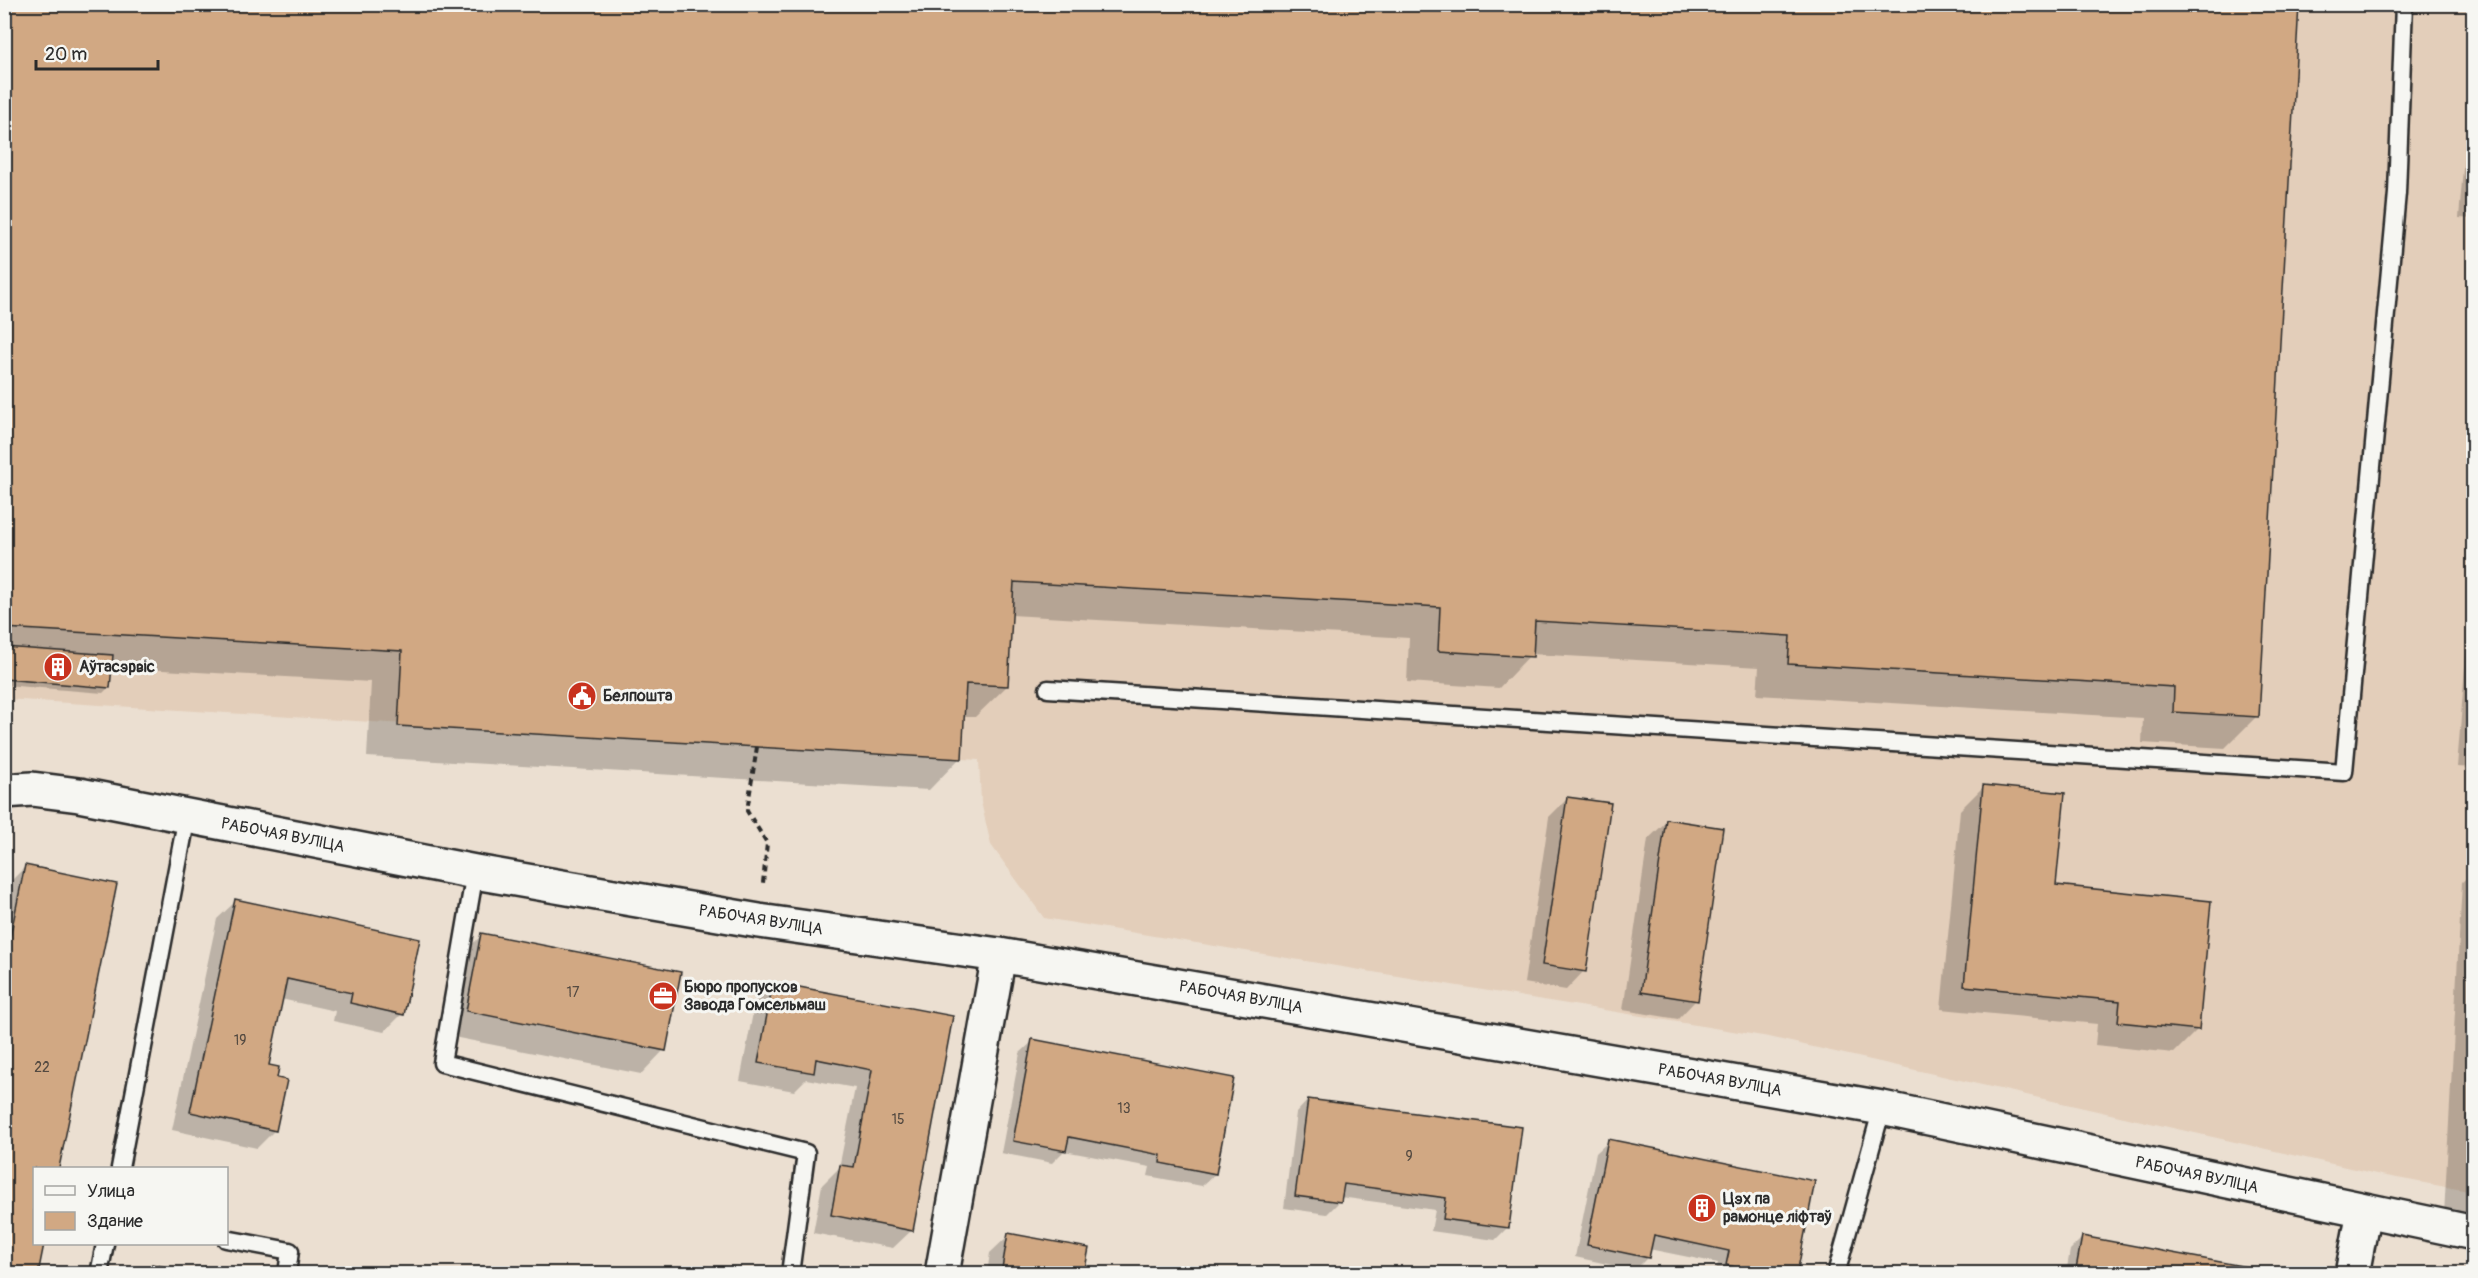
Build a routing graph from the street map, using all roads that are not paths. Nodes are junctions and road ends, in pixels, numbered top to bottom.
1 (2404, 4) edge
2 (1048, 689) dead end
3 (4, 791) edge
4 (187, 816) junction
5 (475, 872) junction
6 (999, 955) junction
7 (1882, 1108) junction
8 (120, 1167) edge
9 (2364, 1211) junction
10 (2474, 1233) edge
11 (228, 1239) edge
12 (105, 1245) edge
13 (99, 1274) edge
14 (287, 1274) edge
15 (790, 1274) edge
16 (942, 1274) edge
17 (1836, 1274) edge
18 (2352, 1274) edge

1 - 2 lane
3 - 4 street, РАБОЧАЯ ВУЛІЦА
4 - 5 street, РАБОЧАЯ ВУЛІЦА
4 - 8 lane
5 - 6 street, РАБОЧАЯ ВУЛІЦА
5 - 15 lane
6 - 7 street, РАБОЧАЯ ВУЛІЦА
6 - 16 street
7 - 9 street, РАБОЧАЯ ВУЛІЦА
7 - 17 lane
9 - 10 street, РАБОЧАЯ ВУЛІЦА
9 - 18 street
11 - 14 lane
12 - 13 lane

